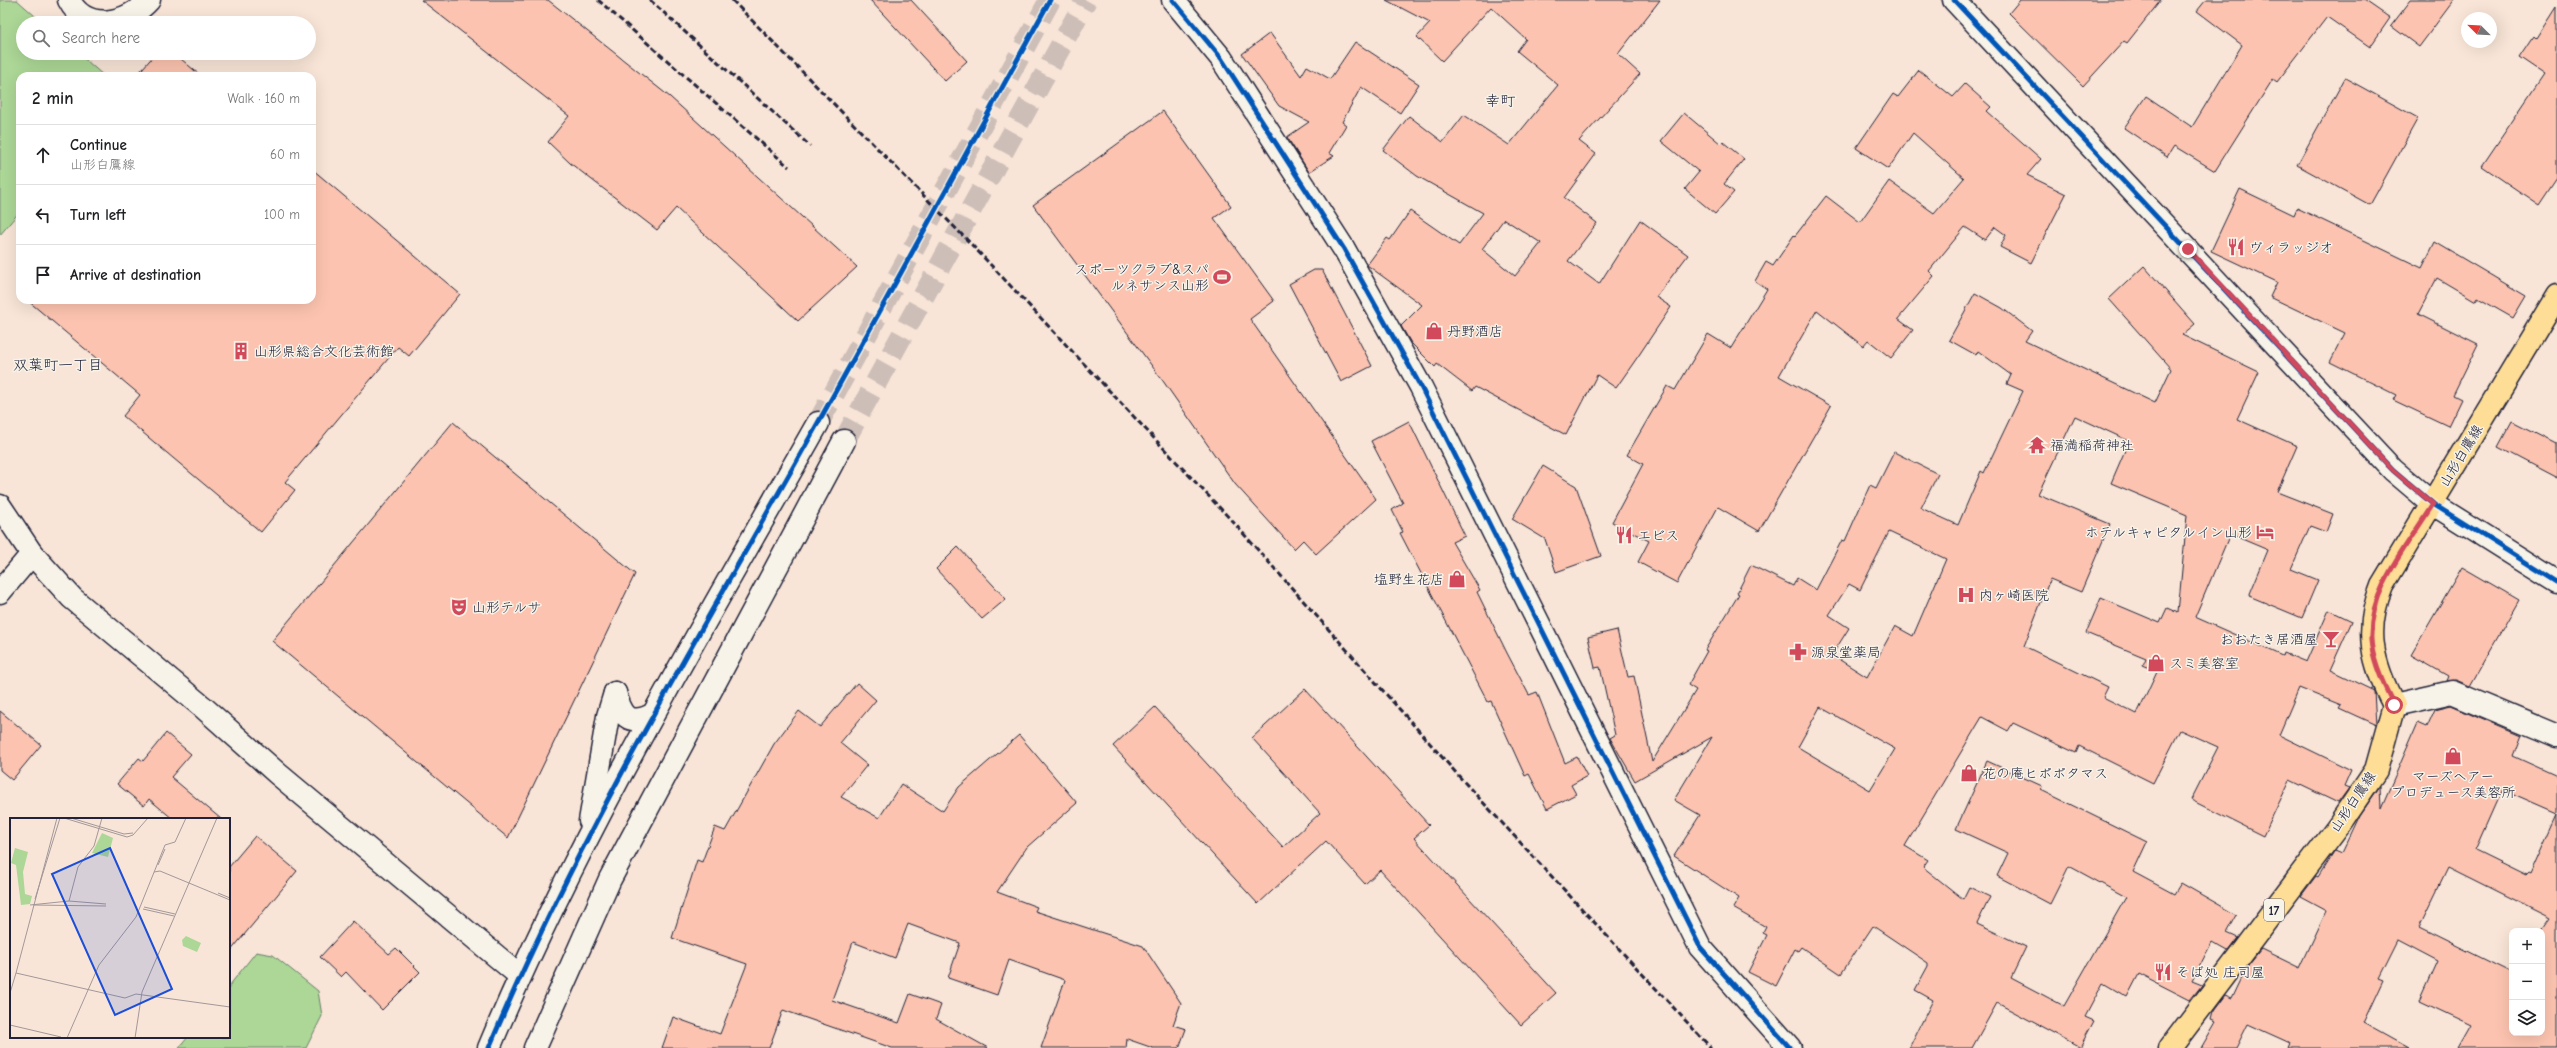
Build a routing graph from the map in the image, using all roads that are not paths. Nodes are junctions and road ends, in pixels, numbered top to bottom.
1 (69, 0) edge
2 (149, 0) edge
3 (1174, 0) edge
4 (1954, 0) edge
5 (84, 16) edge
6 (129, 16) edge
7 (2557, 296) edge
8 (818, 423) tunnel mouth
9 (844, 441) tunnel mouth
10 (2433, 504) junction
11 (0, 506) edge
12 (32, 554) junction
13 (2557, 582) edge
14 (0, 592) edge
15 (2394, 705) junction
16 (652, 715) junction
17 (2557, 736) edge
18 (588, 839) junction
19 (520, 975) junction
20 (489, 1048) edge
21 (535, 1048) edge
22 (1790, 1048) edge
23 (2170, 1048) edge

1 - 5 street
2 - 6 street
3 - 22 street
4 - 10 street
7 - 10 main road, 山形白鷹線
8 - 16 street
9 - 21 street
10 - 13 street
10 - 15 main road, 山形白鷹線
11 - 12 street
12 - 14 street
12 - 19 street
15 - 17 street
15 - 23 main road, 山形白鷹線 / 17
16 - 18 street
16 - 18 street
18 - 19 street
19 - 20 street

